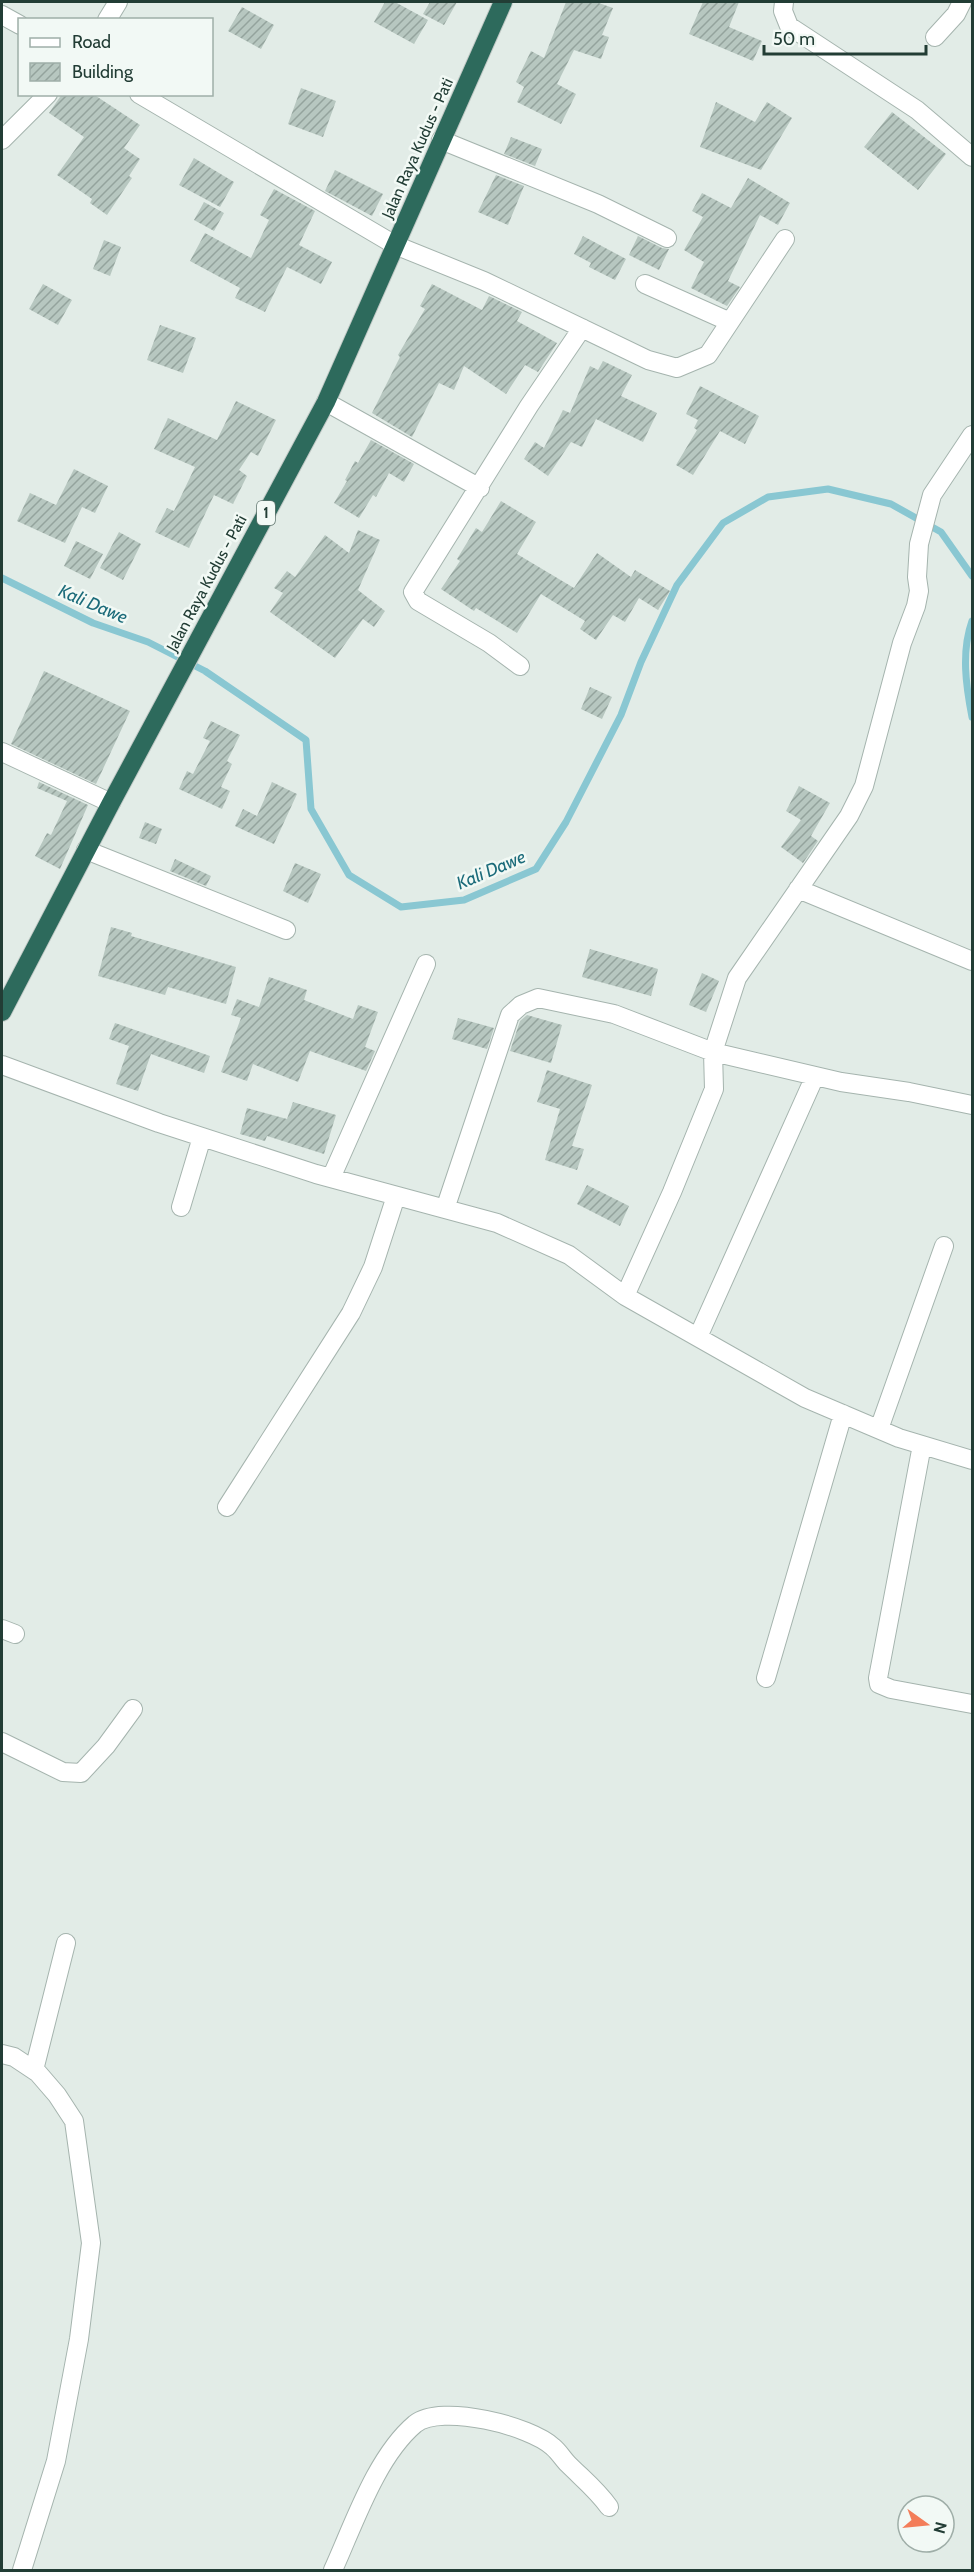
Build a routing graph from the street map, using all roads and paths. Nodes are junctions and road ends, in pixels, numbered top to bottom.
1 (117, 2) edge
2 (503, 2) edge
3 (784, 2) edge
4 (962, 2) edge
5 (2, 15) edge
6 (108, 18) edge
7 (18, 24) edge
8 (934, 38) dead end
9 (46, 96) edge
10 (143, 96) edge
11 (2, 140) edge
12 (441, 140) junction
13 (972, 158) edge
14 (668, 238) dead end
15 (785, 239) dead end
16 (395, 245) junction
17 (645, 284) dead end
18 (730, 322) junction
19 (582, 328) junction
20 (326, 402) junction
21 (972, 435) edge
22 (480, 488) junction
23 (520, 666) dead end
24 (2, 752) edge
25 (111, 803) junction
26 (86, 850) junction
27 (798, 889) junction
28 (286, 930) dead end
29 (972, 961) edge
30 (426, 964) dead end
31 (2, 1012) edge
32 (713, 1052) junction
33 (2, 1065) edge
34 (816, 1076) junction
35 (972, 1105) edge
36 (202, 1137) junction
37 (332, 1178) junction
38 (396, 1196) junction
39 (181, 1207) dead end
40 (446, 1209) junction
41 (944, 1246) dead end
42 (625, 1296) junction
43 (698, 1337) junction
44 (843, 1414) junction
45 (879, 1430) junction
46 (922, 1445) junction
47 (972, 1460) edge
48 (227, 1507) dead end
49 (766, 1678) dead end
50 (972, 1704) edge
51 (133, 1709) dead end
52 (2, 1742) edge
53 (66, 1943) dead end
54 (2, 2054) edge
55 (34, 2070) junction
56 (609, 2507) dead end
57 (22, 2571) edge
58 (333, 2571) edge

1 - 6 street
2 - 12 highway, Jalan Raya Kudus - Pati / 1
3 - 13 street
4 - 8 street
5 - 7 street
9 - 11 street
10 - 16 street
12 - 14 street
12 - 16 highway, Jalan Raya Kudus - Pati / 1
15 - 18 street
16 - 19 street
16 - 20 highway, Jalan Raya Kudus - Pati / 1
17 - 18 street
18 - 19 street
19 - 22 street
20 - 22 street
20 - 25 highway, Jalan Raya Kudus - Pati / 1
21 - 27 street
22 - 23 street
24 - 25 street
25 - 26 highway, Jalan Raya Kudus - Pati / 1
26 - 28 street
26 - 31 highway, Jalan Raya Kudus - Pati / 1
27 - 29 street
27 - 32 street
30 - 37 street
32 - 34 street
32 - 40 street
32 - 42 street
33 - 36 street
34 - 35 street
34 - 43 street
36 - 37 street
36 - 39 street
37 - 38 street
38 - 40 street
38 - 48 street
40 - 42 street
41 - 45 street
42 - 43 street
43 - 44 street
44 - 45 street
44 - 49 street
45 - 46 street
46 - 47 street
46 - 50 street
51 - 52 street
53 - 55 street
54 - 55 street
55 - 57 street
56 - 58 street

